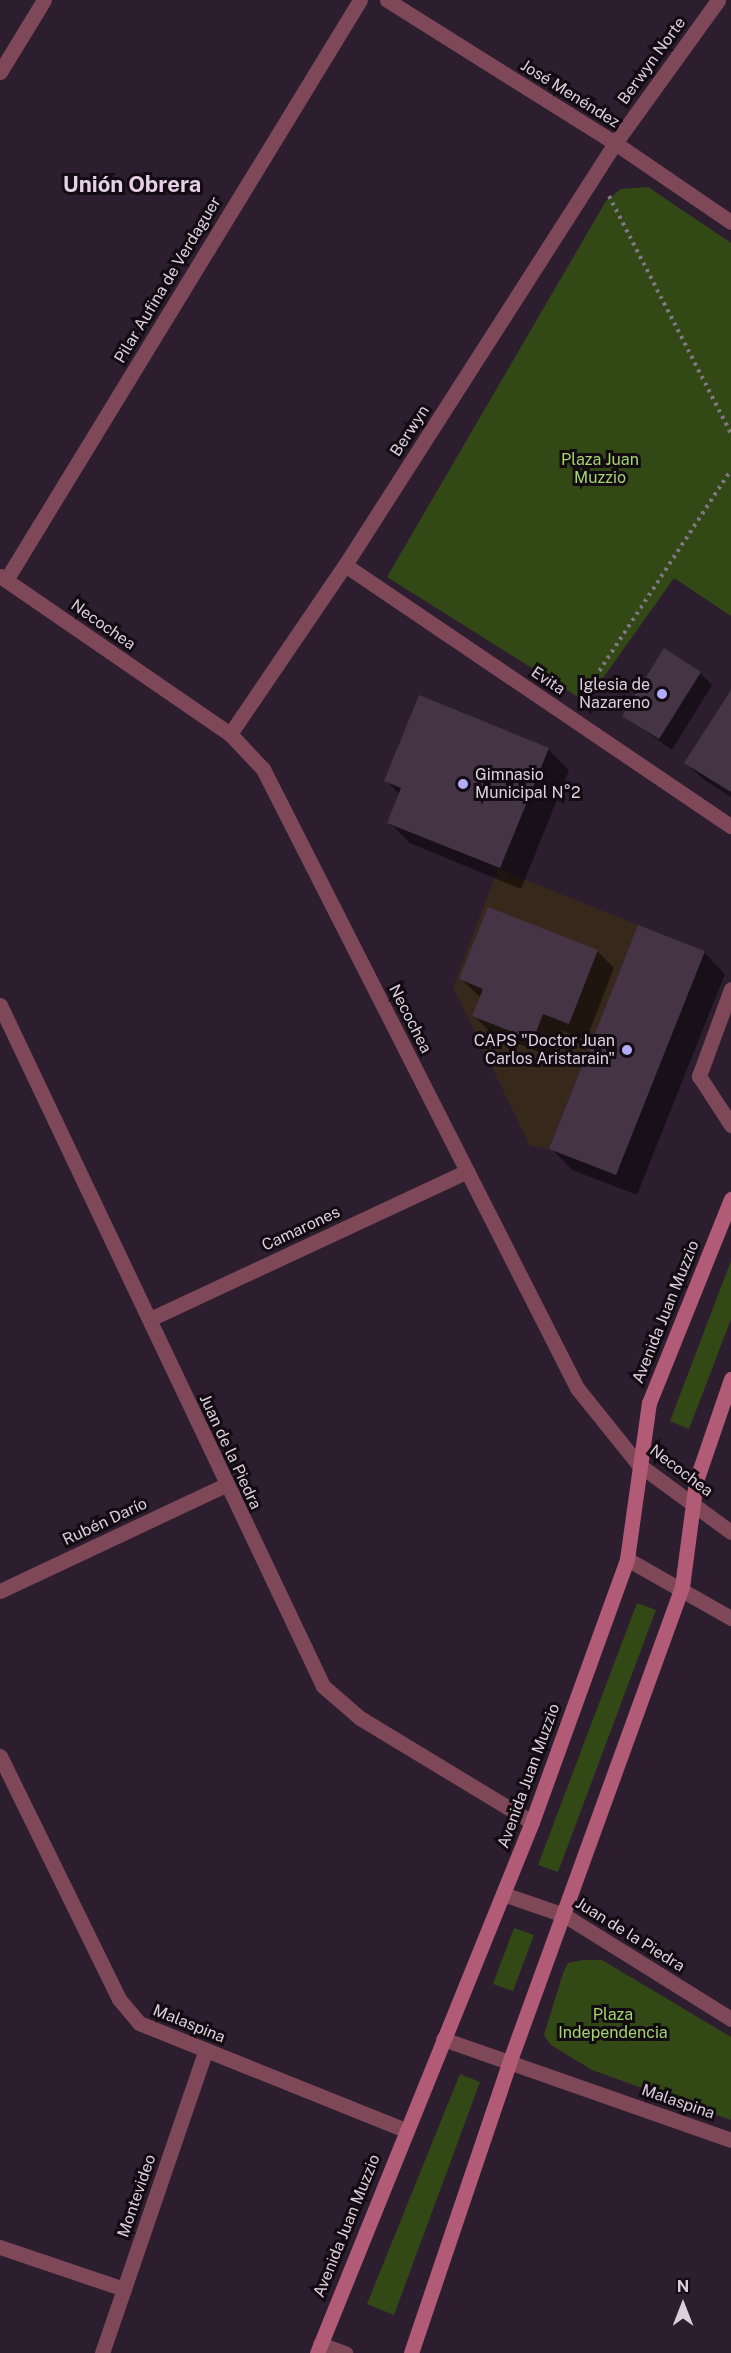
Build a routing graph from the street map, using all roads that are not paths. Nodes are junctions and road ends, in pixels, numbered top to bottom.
1 (44, 0) edge
2 (360, 0) edge
3 (387, 0) edge
4 (718, 0) edge
5 (0, 72) edge
6 (615, 143) junction
7 (731, 222) edge
8 (345, 565) junction
9 (3, 578) edge
10 (230, 734) junction
11 (731, 826) edge
12 (731, 989) edge
13 (0, 1005) edge
14 (731, 1125) edge
15 (468, 1171) junction
16 (731, 1198) edge
17 (150, 1319) junction
18 (731, 1379) edge
19 (638, 1464) junction
20 (225, 1485) junction
21 (693, 1503) junction
22 (731, 1532) edge
23 (627, 1559) junction
24 (682, 1587) junction
25 (0, 1591) edge
26 (731, 1618) edge
27 (0, 1756) edge
28 (532, 1822) junction
29 (503, 1894) junction
30 (564, 1915) junction
31 (731, 2019) edge
32 (443, 2039) junction
33 (206, 2050) junction
34 (509, 2063) junction
35 (405, 2130) junction
36 (731, 2140) edge
37 (0, 2247) edge
38 (124, 2289) junction
39 (319, 2349) edge
40 (102, 2353) edge
41 (345, 2353) edge
42 (411, 2353) edge

1 - 5 street
2 - 9 street, Pilar Aufina de Verdaguer
3 - 6 street, José Menéndez
4 - 6 street, Berwyn Norte
6 - 7 street, José Menéndez
6 - 8 street, Berwyn
8 - 10 street, Berwyn
8 - 11 street, Evita
9 - 10 street, Necochea
10 - 15 street, Necochea
12 - 14 street
13 - 17 street, Juan de la Piedra
15 - 17 street, Camarones
15 - 19 street, Necochea
16 - 19 main road, Avenida Juan Muzzio
17 - 20 street, Juan de la Piedra
18 - 21 main road
19 - 21 street, Necochea
19 - 23 main road, Avenida Juan Muzzio
20 - 25 street, Rubén Darío
20 - 28 street, Juan de la Piedra
21 - 22 street, Necochea
21 - 24 main road
23 - 24 street
23 - 28 main road, Avenida Juan Muzzio
24 - 26 street
24 - 30 main road
27 - 33 street, Malaspina
28 - 29 main road, Avenida Juan Muzzio
29 - 30 street, Juan de la Piedra
29 - 32 main road, Avenida Juan Muzzio
30 - 31 street, Juan de la Piedra
30 - 34 main road
32 - 34 street, Malaspina
32 - 35 main road, Avenida Juan Muzzio
33 - 35 street, Malaspina
33 - 38 street, Montevideo
34 - 36 street, Malaspina
34 - 42 main road
35 - 39 main road, Avenida Juan Muzzio
37 - 38 street
38 - 40 street, Montevideo
39 - 41 street

